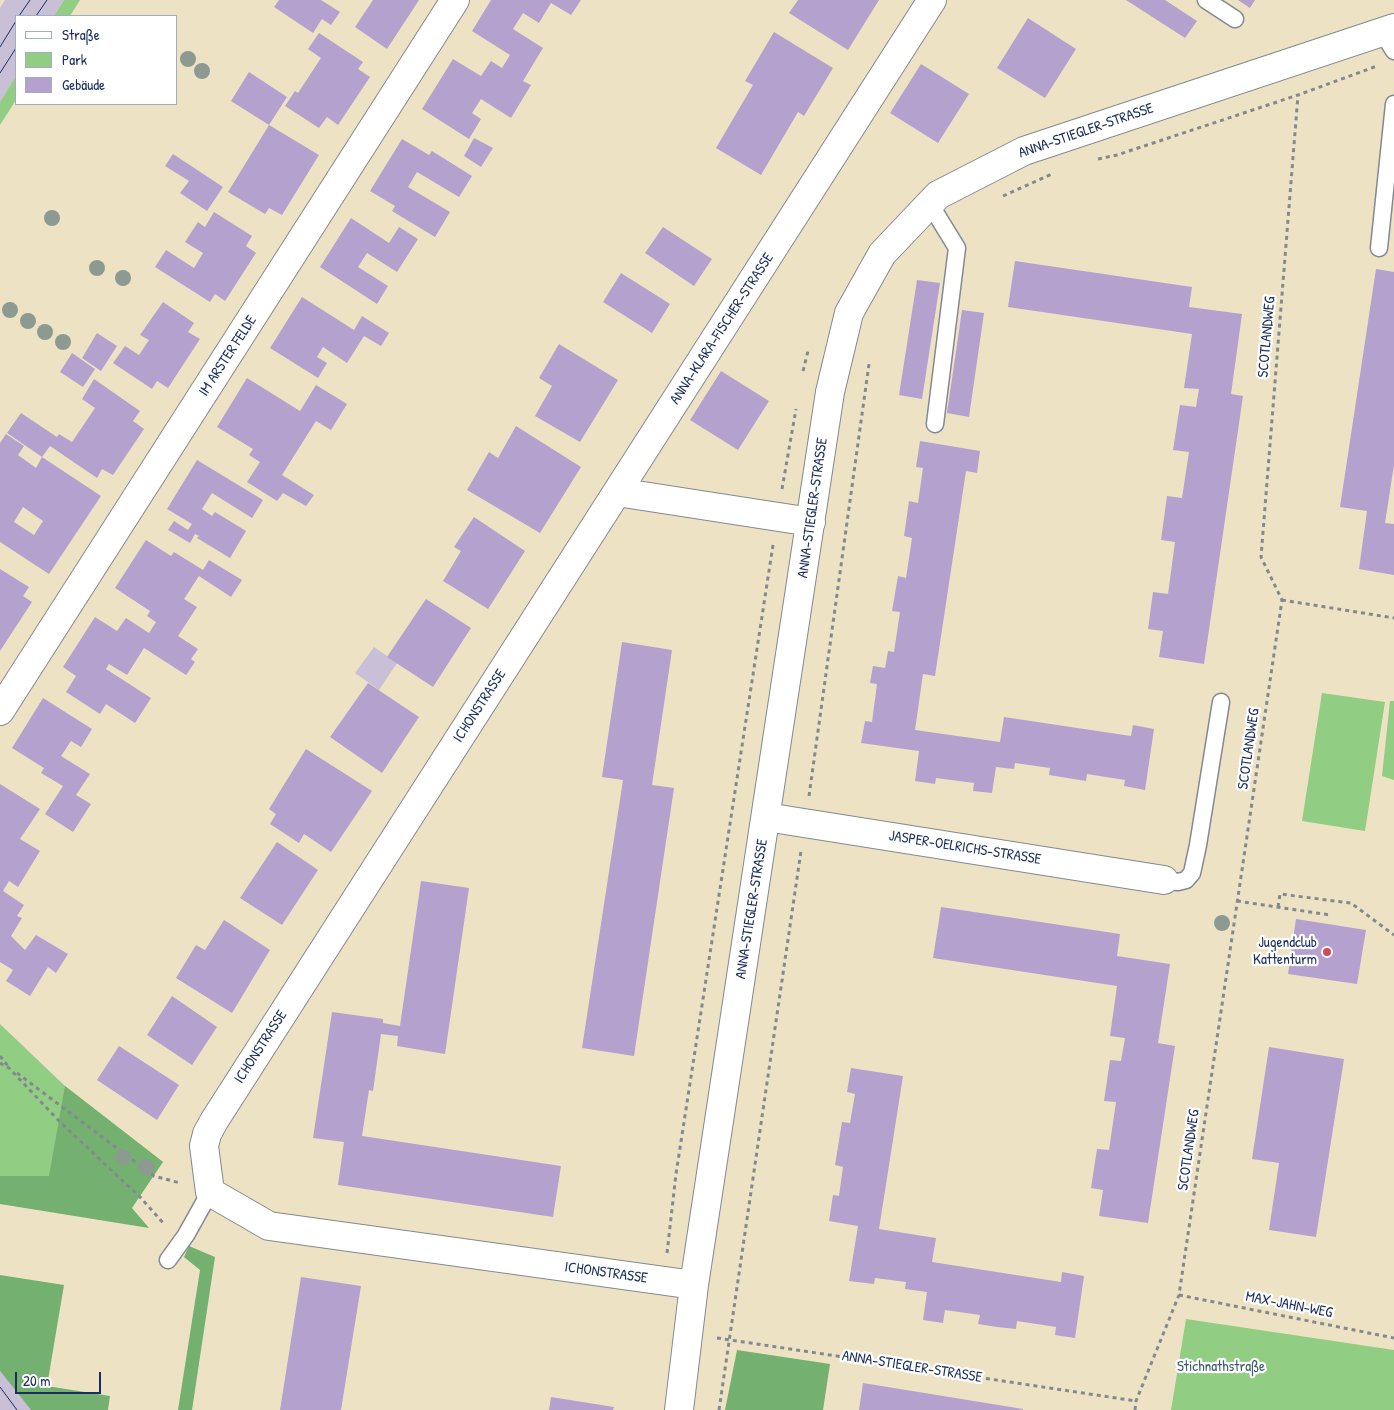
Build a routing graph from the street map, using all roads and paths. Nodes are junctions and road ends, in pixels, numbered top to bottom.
1 (455, 0) edge
2 (932, 0) edge
3 (1206, 0) edge
4 (1235, 19) dead end
5 (1389, 44) edge
6 (1298, 95) junction
7 (1394, 104) edge
8 (1091, 160) dead end
9 (1057, 172) dead end
10 (996, 200) dead end
11 (930, 204) junction
12 (1379, 248) dead end
13 (936, 424) dead end
14 (618, 492) junction
15 (811, 522) junction
16 (1282, 600) junction
17 (1394, 618) edge
18 (1220, 702) dead end
19 (0, 711) edge
20 (766, 817) junction
21 (1164, 880) joint
22 (1237, 901) junction
23 (1278, 907) junction
24 (1330, 915) dead end
25 (1394, 935) edge
26 (0, 1056) edge
27 (0, 1063) edge
28 (9, 1068) junction
29 (210, 1192) junction
30 (181, 1242) junction
31 (168, 1260) dead end
32 (694, 1285) junction
33 (1179, 1295) junction
34 (688, 1334) junction
35 (1394, 1338) edge
36 (1136, 1401) junction
37 (679, 1410) edge
38 (1134, 1410) edge

1 - 19 street, IM ARSTER FELDE
2 - 14 street, ANNA-KLARA-FISCHER-STRASSE
3 - 4 lane
5 - 6 path
5 - 11 street, ANNA-STIEGLER-STRASSE
6 - 8 path
6 - 16 path, SCOTLANDWEG
7 - 12 lane
9 - 10 path
11 - 13 lane
11 - 15 street, ANNA-STIEGLER-STRASSE
14 - 15 street
14 - 29 street, ICHONSTRASSE
15 - 20 street, ANNA-STIEGLER-STRASSE
16 - 17 path
16 - 22 path, SCOTLANDWEG
18 - 21 lane
20 - 21 street, JASPER-OELRICHS-STRASSE
20 - 32 street, ANNA-STIEGLER-STRASSE
22 - 23 path
22 - 33 path, SCOTLANDWEG
23 - 24 path
23 - 25 path
26 - 28 path
27 - 28 path
28 - 29 path
28 - 30 path
29 - 30 lane
29 - 32 street, ICHONSTRASSE
30 - 31 lane
32 - 34 street, ANNA-STIEGLER-STRASSE
33 - 35 path, MAX-JAHN-WEG
33 - 36 path, SCOTLANDWEG
34 - 36 path, ANNA-STIEGLER-STRASSE
34 - 37 street, ANNA-STIEGLER-STRASSE
36 - 38 path, SCOTLANDWEG

